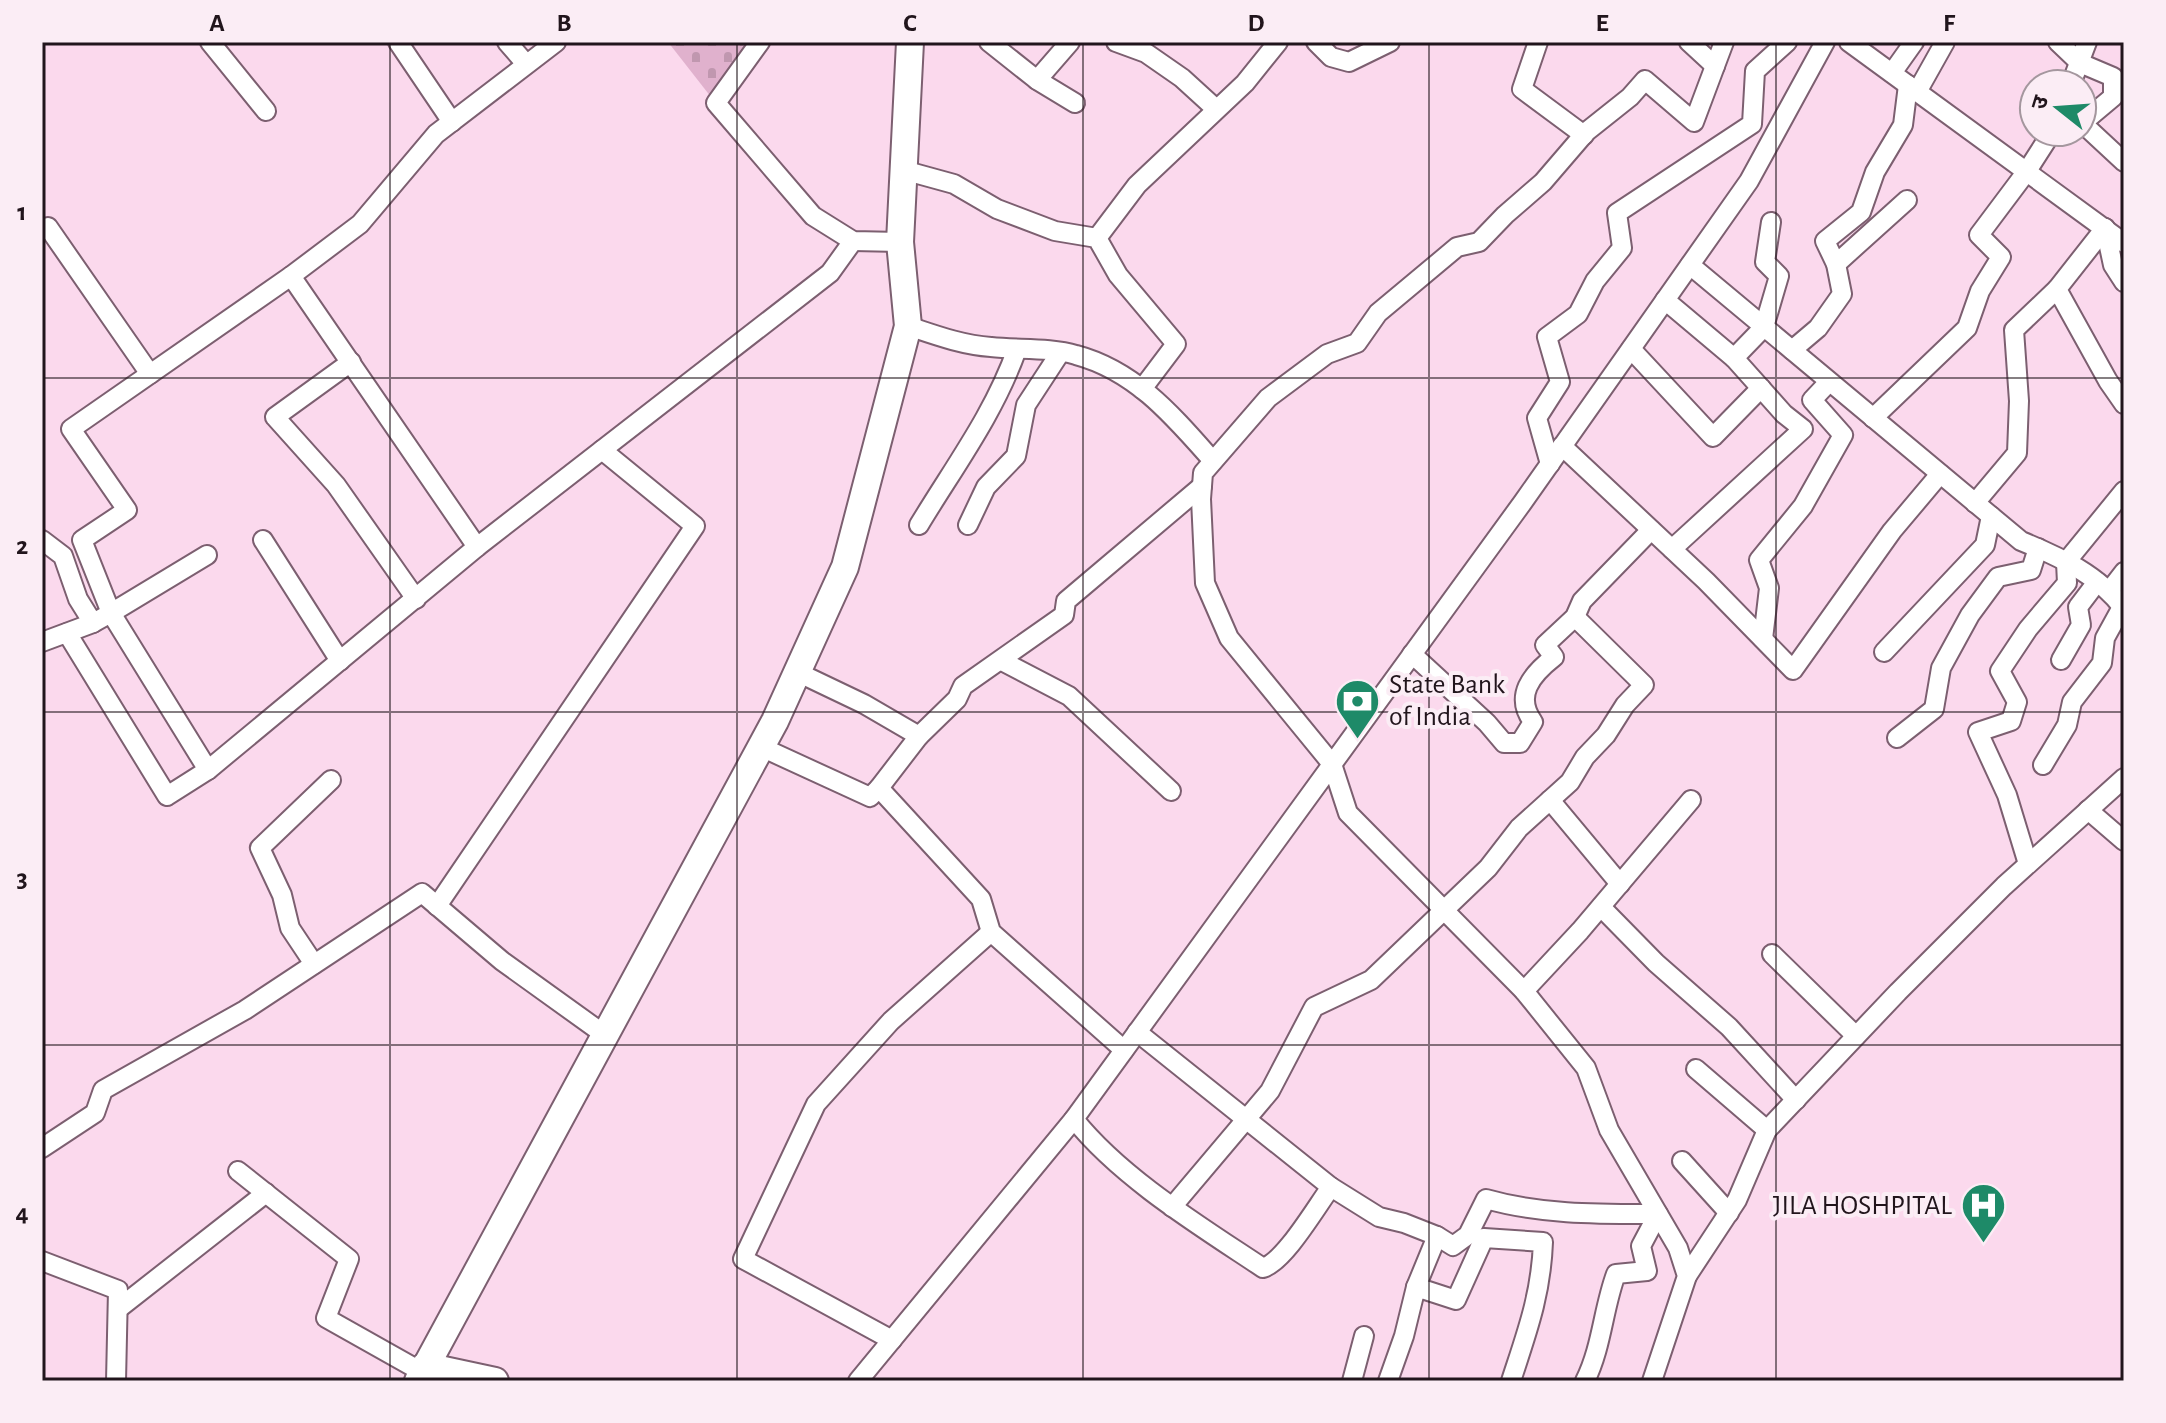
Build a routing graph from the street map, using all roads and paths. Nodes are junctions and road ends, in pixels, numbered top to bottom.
1 (210, 42) edge
2 (398, 42) edge
3 (507, 42) edge
4 (556, 42) edge
5 (760, 42) edge
6 (910, 42) edge
7 (989, 42) edge
8 (1070, 42) edge
9 (1116, 42) edge
10 (1278, 42) edge
11 (1316, 42) edge
12 (1390, 42) edge
13 (1538, 42) edge
14 (1689, 42) edge
15 (1724, 42) edge
16 (1787, 42) edge
17 (1825, 42) edge
18 (1849, 42) edge
19 (1914, 42) edge
20 (1945, 42) edge
21 (2058, 42) edge
22 (2087, 42) edge
23 (2080, 63) junction
24 (526, 64) junction
25 (1715, 66) junction
26 (2078, 68) edge
27 (1892, 73) junction
28 (1037, 80) junction
29 (2119, 82) edge
30 (1912, 88) junction
31 (1075, 103) dead end
32 (1216, 109) junction
33 (266, 111) dead end
34 (452, 122) junction
35 (1584, 135) junction
36 (2042, 148) edge
37 (2124, 162) edge
38 (903, 170) junction
39 (2027, 171) junction
40 (1907, 200) dead end
41 (1771, 222) dead end
42 (48, 227) dead end
43 (2105, 228) junction
44 (1097, 238) junction
45 (853, 241) junction
46 (900, 242) junction
47 (2124, 243) edge
48 (1836, 264) junction
49 (1690, 265) junction
50 (291, 276) junction
51 (2124, 282) edge
52 (2057, 289) junction
53 (1665, 300) junction
54 (908, 326) junction
55 (1764, 327) junction
56 (1017, 349) junction
57 (1631, 349) junction
58 (1792, 350) junction
59 (1060, 353) junction
60 (1734, 358) junction
61 (351, 362) junction
62 (150, 374) junction
63 (1829, 382) junction
64 (1761, 388) junction
65 (1142, 389) junction
66 (2124, 404) edge
67 (1873, 418) junction
68 (1562, 446) junction
69 (602, 450) junction
70 (1213, 461) junction
71 (1550, 464) junction
72 (1940, 474) junction
73 (1202, 486) junction
74 (2124, 491) edge
75 (1975, 503) junction
76 (1991, 516) junction
77 (919, 525) dead end
78 (968, 525) dead end
79 (1651, 530) junction
80 (42, 540) edge
81 (263, 540) dead end
82 (477, 547) junction
83 (2038, 548) junction
84 (1672, 549) junction
85 (207, 555) dead end
86 (2066, 562) junction
87 (2124, 572) edge
88 (2104, 586) junction
89 (416, 599) junction
90 (2123, 608) edge
91 (111, 613) junction
92 (1575, 617) junction
93 (93, 623) junction
94 (67, 633) junction
95 (1763, 639) junction
96 (42, 642) edge
97 (1884, 652) dead end
98 (1412, 654) junction
99 (2061, 660) dead end
100 (340, 661) junction
101 (1002, 661) junction
102 (797, 672) junction
103 (919, 736) junction
104 (1897, 738) dead end
105 (761, 747) junction
106 (1332, 764) junction
107 (2043, 765) dead end
108 (208, 770) junction
109 (2124, 778) edge
110 (331, 780) dead end
111 (879, 788) junction
112 (1171, 791) dead end
113 (1550, 800) junction
114 (1691, 800) dead end
115 (2088, 810) junction
116 (2124, 841) edge
117 (2028, 864) junction
118 (1620, 884) junction
119 (437, 906) junction
120 (1601, 907) junction
121 (1444, 910) junction
122 (991, 932) junction
123 (1772, 954) dead end
124 (314, 964) junction
125 (1524, 991) junction
126 (1137, 1032) junction
127 (605, 1035) junction
128 (1856, 1036) junction
129 (1124, 1050) junction
130 (1696, 1069) dead end
131 (1796, 1100) junction
132 (1247, 1118) junction
133 (1074, 1119) junction
134 (1767, 1130) junction
135 (42, 1148) edge
136 (1682, 1161) dead end
137 (238, 1171) dead end
138 (1331, 1187) junction
139 (266, 1193) junction
140 (1172, 1207) junction
141 (1729, 1213) junction
142 (1658, 1214) junction
143 (1437, 1236) junction
144 (42, 1261) edge
145 (1687, 1276) junction
146 (1416, 1287) junction
147 (118, 1309) junction
148 (1364, 1336) dead end
149 (892, 1340) junction
150 (422, 1373) edge
151 (116, 1381) edge
152 (495, 1381) edge
153 (858, 1381) edge
154 (1352, 1381) edge
155 (1388, 1381) edge
156 (1511, 1381) edge
157 (1585, 1381) edge
158 (1652, 1381) edge

1 - 33 street
2 - 34 street
3 - 24 street
4 - 24 street
5 - 45 street
6 - 38 main road
7 - 28 street
8 - 28 street
9 - 32 street
10 - 32 street
11 - 12 street
13 - 35 street
14 - 25 street
15 - 25 street
16 - 71 street
17 - 49 street
18 - 27 street
19 - 27 street
20 - 30 street
21 - 23 street
22 - 23 street
23 - 26 street
23 - 29 street
24 - 34 street
25 - 35 street
27 - 30 street
28 - 31 street
29 - 37 street
30 - 39 street
30 - 48 street
32 - 44 street
34 - 50 street
35 - 70 street
36 - 39 street
38 - 44 street
38 - 46 main road
39 - 43 street
39 - 67 street
40 - 48 street
41 - 55 street
42 - 62 street
43 - 47 street
43 - 51 street
43 - 52 street
44 - 65 street
45 - 46 street
45 - 69 street
46 - 54 main road
48 - 58 street
49 - 53 street
49 - 55 street
50 - 61 street
50 - 62 street
52 - 66 street
52 - 75 street
53 - 57 street
53 - 60 street
54 - 56 street
54 - 102 main road
55 - 58 street
55 - 60 street
56 - 59 street
56 - 77 street
57 - 64 street
57 - 68 street
58 - 63 street
59 - 65 street
59 - 78 street
60 - 64 street
61 - 82 street
61 - 89 street
62 - 91 street
63 - 67 street
63 - 95 street
64 - 84 street
65 - 70 street
67 - 72 street
68 - 71 street
68 - 79 street
69 - 82 street
69 - 119 street
70 - 73 street
71 - 98 street
72 - 75 street
72 - 95 street
73 - 101 street
73 - 106 street
74 - 86 street
75 - 76 street
76 - 83 street
76 - 97 street
79 - 84 street
79 - 92 street
80 - 93 street
81 - 100 street
82 - 89 street
83 - 86 street
83 - 104 street
84 - 95 street
85 - 91 street
86 - 88 street
86 - 117 street
87 - 88 street
88 - 90 street
88 - 99 street
89 - 100 street
90 - 107 street
91 - 93 street
91 - 108 street
92 - 98 street
92 - 113 street
93 - 94 street
94 - 96 street
94 - 108 street
98 - 106 street
100 - 108 street
101 - 103 street
101 - 112 street
102 - 103 street
102 - 105 main road
103 - 111 street
105 - 111 street
105 - 127 main road
106 - 121 street
106 - 126 street
109 - 115 street
110 - 124 street
111 - 122 street
113 - 118 street
113 - 121 street
114 - 118 street
115 - 116 street
115 - 117 street
117 - 128 street
118 - 120 street
119 - 124 street
119 - 127 street
120 - 125 street
120 - 131 street
121 - 125 street
121 - 132 street
122 - 129 street
122 - 149 street
123 - 128 street
124 - 135 street
125 - 142 street
126 - 129 street
126 - 132 street
127 - 150 main road
128 - 131 street
129 - 133 street
130 - 134 street
131 - 134 street
132 - 138 street
132 - 140 street
133 - 140 street
133 - 149 street
134 - 141 street
136 - 141 street
137 - 139 street
138 - 140 street
138 - 143 street
139 - 147 street
139 - 150 street
141 - 145 street
142 - 143 street
142 - 145 street
142 - 157 street
143 - 146 street
144 - 147 street
145 - 158 street
146 - 155 street
146 - 156 street
147 - 151 street
148 - 154 street
149 - 153 street
150 - 152 main road

